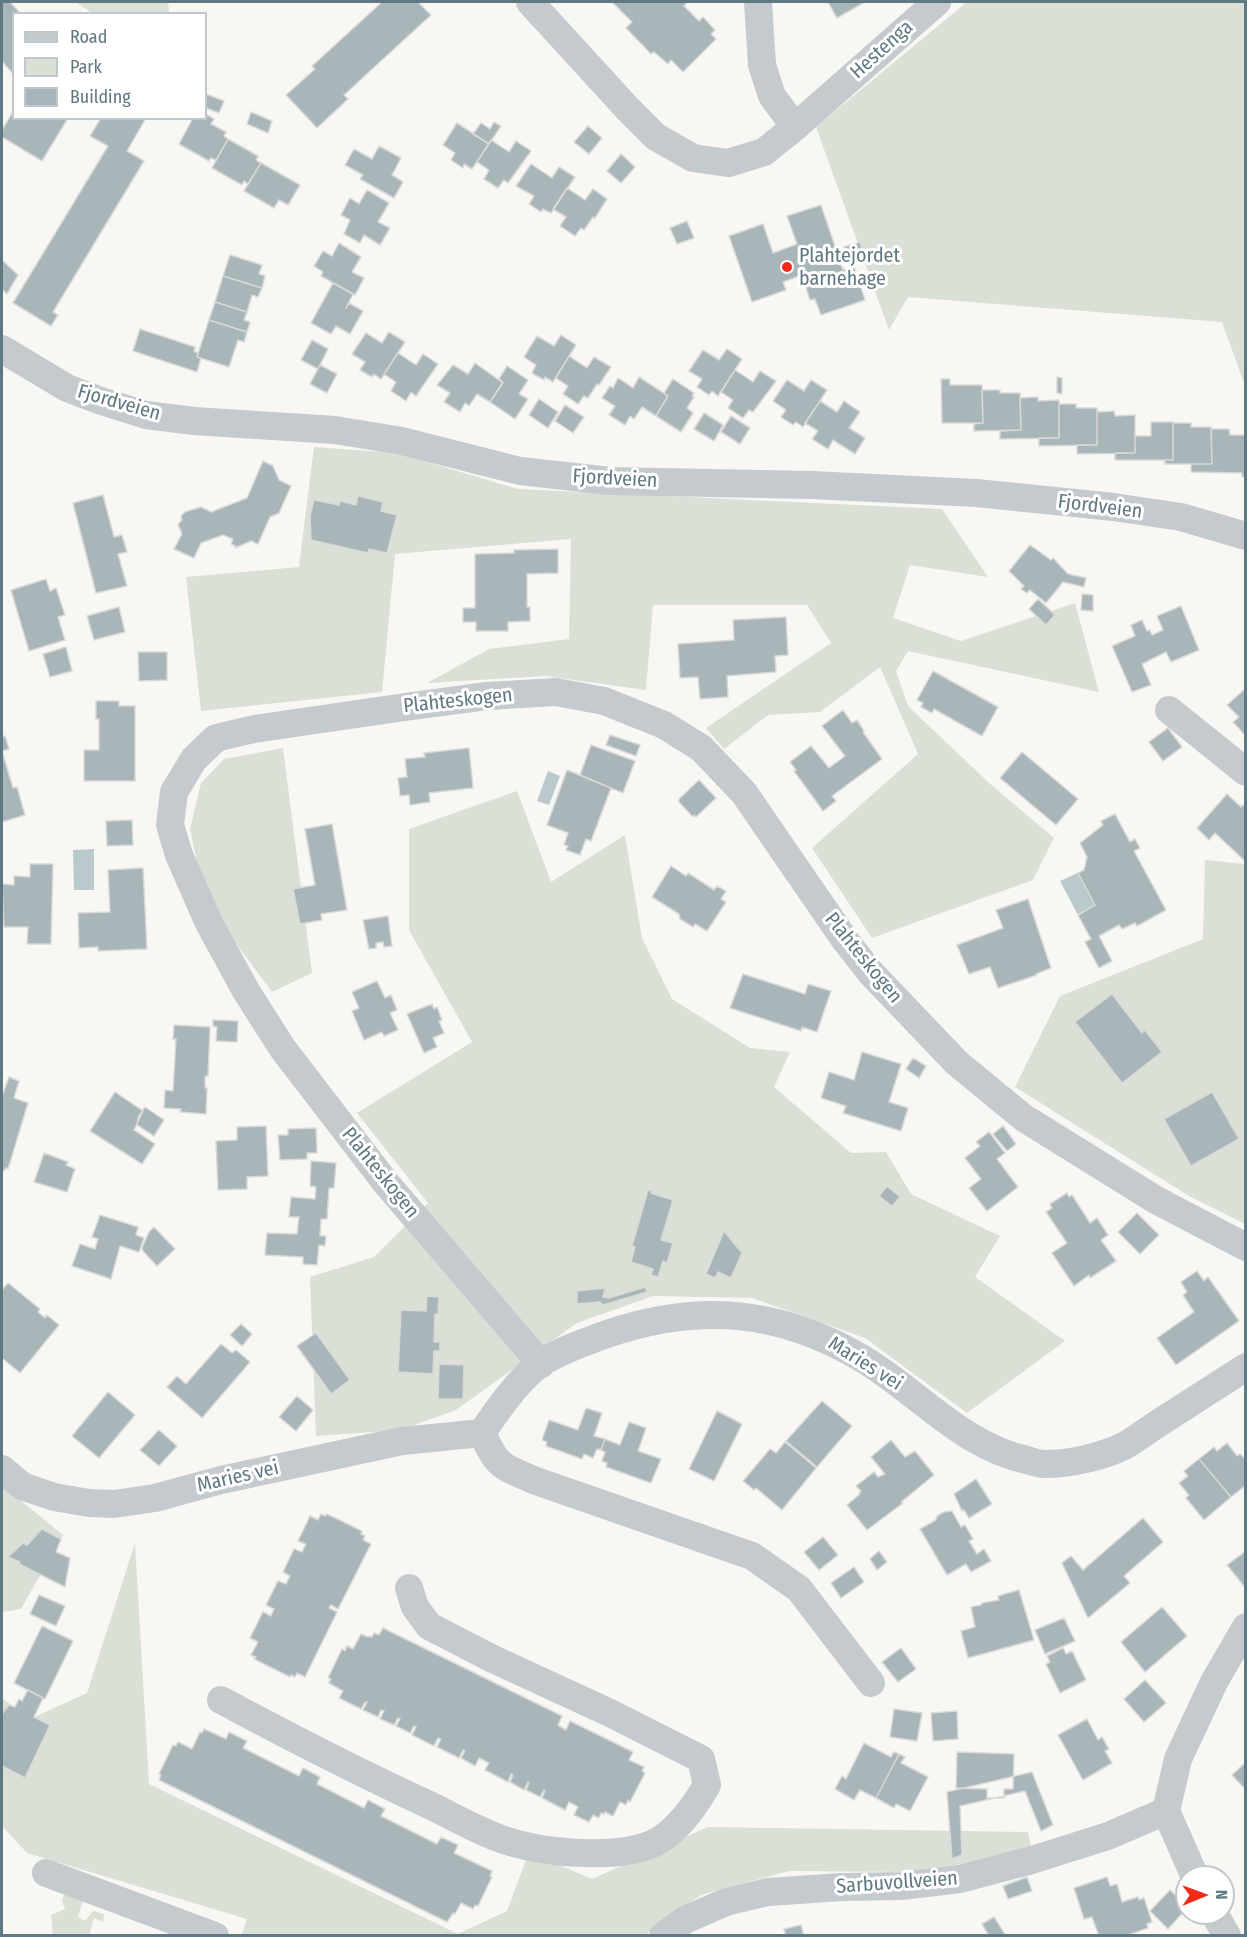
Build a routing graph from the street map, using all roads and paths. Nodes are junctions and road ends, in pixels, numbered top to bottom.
1 (530, 2) edge
2 (758, 2) edge
3 (937, 2) edge
4 (795, 127) junction
5 (2, 349) edge
6 (1245, 537) edge
7 (1169, 710) dead end
8 (1245, 772) edge
9 (1245, 1247) edge
10 (541, 1364) junction
11 (1245, 1367) edge
12 (482, 1433) junction
13 (2, 1469) edge
14 (409, 1588) dead end
15 (1245, 1627) edge
16 (871, 1683) dead end
17 (221, 1700) dead end
18 (1166, 1811) junction
19 (1188, 1865) edge
20 (46, 1873) dead end
21 (215, 1935) edge
22 (663, 1935) edge

1 - 4 street
2 - 4 street
3 - 4 street, Hestenga
5 - 6 street, Fjordveien
7 - 8 street
9 - 10 street, Plahteskogen
10 - 11 street, Maries vei
10 - 12 street, Maries vei
12 - 13 street, Maries vei
12 - 16 street
14 - 17 street
15 - 18 street
18 - 19 street
18 - 22 street, Sarbuvollveien
20 - 21 street

